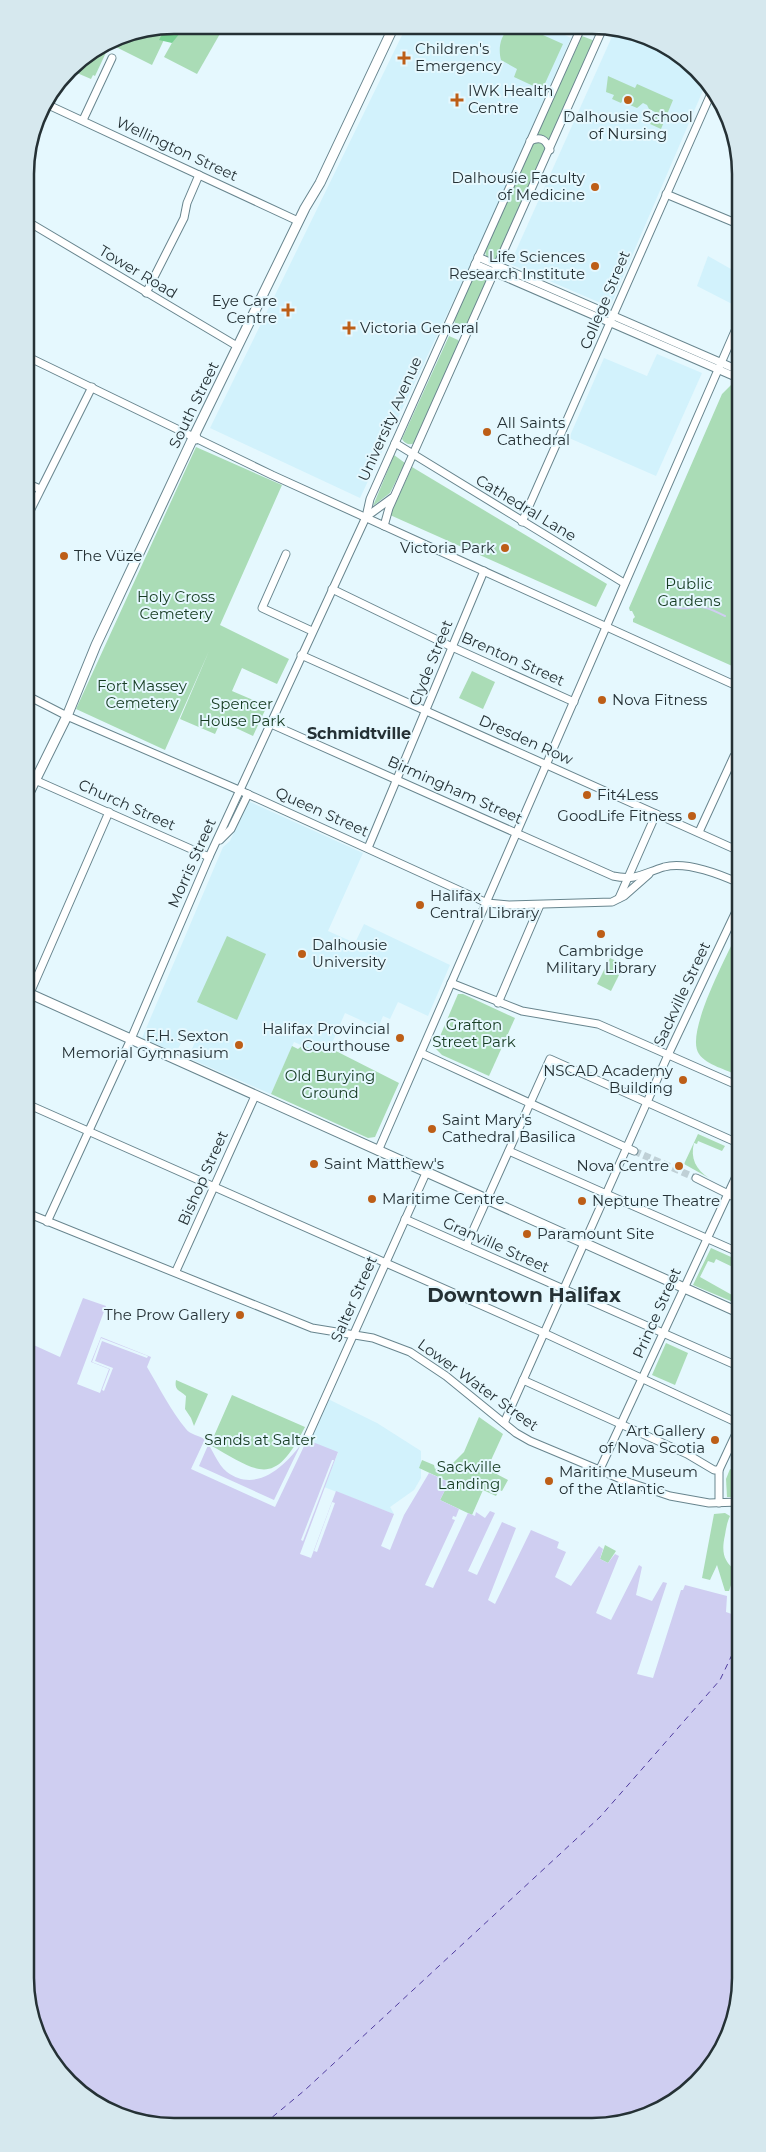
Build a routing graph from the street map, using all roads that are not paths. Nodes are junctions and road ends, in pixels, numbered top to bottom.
1 (390, 34) edge
2 (578, 34) edge
3 (601, 34) edge
4 (112, 58) dead end
5 (709, 97) edge
6 (51, 106) edge
7 (82, 120) junction
8 (530, 141) junction
9 (550, 150) junction
10 (200, 175) junction
11 (666, 194) junction
12 (298, 221) junction
13 (732, 222) edge
14 (34, 225) edge
15 (476, 260) junction
16 (496, 269) junction
17 (146, 293) junction
18 (612, 319) junction
19 (732, 338) edge
20 (237, 346) junction
21 (34, 360) edge
22 (720, 366) junction
23 (732, 369) edge
24 (732, 374) edge
25 (92, 387) junction
26 (196, 439) junction
27 (395, 443) junction
28 (414, 455) junction
29 (34, 486) edge
30 (40, 489) junction
31 (394, 496) junction
32 (34, 502) edge
33 (366, 517) junction
34 (522, 522) junction
35 (384, 526) junction
36 (286, 554) dead end
37 (484, 571) junction
38 (624, 583) junction
39 (332, 589) junction
40 (606, 626) junction
41 (312, 631) junction
42 (452, 647) junction
43 (301, 655) junction
44 (732, 684) edge
45 (34, 699) edge
46 (574, 702) junction
47 (426, 711) junction
48 (67, 716) junction
49 (271, 724) junction
50 (547, 765) junction
51 (732, 766) edge
52 (397, 779) junction
53 (35, 780) joint
54 (244, 792) junction
55 (109, 812) junction
56 (656, 814) junction
57 (699, 832) junction
58 (518, 834) junction
59 (368, 848) junction
60 (732, 848) edge
61 (208, 857) junction
62 (648, 874) junction
63 (628, 879) junction
64 (732, 880) edge
65 (617, 900) junction
66 (487, 902) junction
67 (540, 905) junction
68 (732, 920) edge
69 (34, 980) edge
70 (451, 983) junction
71 (34, 996) edge
72 (498, 1003) junction
73 (131, 1039) junction
74 (421, 1054) junction
75 (668, 1054) junction
76 (732, 1083) edge
77 (255, 1096) junction
78 (648, 1103) junction
79 (530, 1104) junction
80 (34, 1107) edge
81 (87, 1131) junction
82 (732, 1140) edge
83 (631, 1150) junction
84 (378, 1151) junction
85 (509, 1151) junction
86 (426, 1173) junction
87 (696, 1178) tunnel mouth
88 (732, 1184) edge
89 (214, 1188) junction
90 (607, 1193) junction
91 (727, 1194) junction
92 (732, 1196) edge
93 (486, 1200) junction
94 (34, 1216) edge
95 (405, 1219) junction
96 (47, 1222) junction
97 (706, 1237) junction
98 (583, 1243) junction
99 (466, 1246) junction
100 (732, 1249) edge
101 (385, 1265) junction
102 (176, 1271) junction
103 (683, 1288) junction
104 (562, 1290) junction
105 (732, 1309) edge
106 (354, 1334) junction
107 (544, 1334) junction
108 (663, 1334) junction
109 (732, 1364) edge
110 (642, 1379) junction
111 (523, 1380) junction
112 (732, 1420) edge
113 (504, 1424) junction
114 (621, 1424) junction
115 (308, 1436) dead end
116 (732, 1442) edge
117 (600, 1470) junction
118 (720, 1470) junction
119 (732, 1502) edge
120 (718, 1503) junction

1 - 12 main road, South Street
2 - 8 street, University Avenue
3 - 9 street
4 - 7 street
5 - 11 street, College Street
6 - 7 street, Wellington Street
7 - 10 street, Wellington Street
8 - 9 street
8 - 15 street, University Avenue
9 - 16 street
10 - 12 street, Wellington Street
10 - 17 street
11 - 13 street
11 - 18 street, College Street
12 - 20 main road, South Street
14 - 17 street, Tower Road
15 - 16 street
15 - 27 street, University Avenue
16 - 18 street
16 - 28 street
17 - 20 street, Tower Road
18 - 22 street
18 - 34 street, College Street
19 - 22 street
20 - 26 main road, South Street
21 - 25 street
22 - 23 street
22 - 24 street
22 - 38 street
25 - 26 street
25 - 30 street
26 - 33 street
26 - 48 main road, South Street
27 - 28 street, Cathedral Lane
27 - 33 street, University Avenue
28 - 31 street
28 - 34 street, Cathedral Lane
29 - 30 street
30 - 32 street
31 - 33 street
31 - 35 street
33 - 35 street
33 - 39 street, Morris Street
34 - 38 street, Cathedral Lane
35 - 37 street
36 - 41 street
37 - 40 street
37 - 42 street, Clyde Street
38 - 40 street
39 - 41 street, Morris Street
39 - 42 street, Brenton Street
40 - 44 street
40 - 46 street
41 - 43 street, Morris Street
42 - 46 street, Brenton Street
42 - 47 street, Clyde Street
43 - 47 street, Dresden Row
43 - 49 street, Morris Street
45 - 48 street, Queen Street
46 - 50 street
47 - 50 street, Dresden Row
47 - 52 street, Clyde Street
48 - 53 main road, South Street
48 - 54 street, Queen Street
49 - 52 street, Birmingham Street
49 - 54 street, Morris Street
50 - 56 street, Dresden Row
50 - 58 street
51 - 57 street
52 - 58 street, Birmingham Street
52 - 59 street, Clyde Street
53 - 55 street, Church Street
54 - 59 street, Queen Street
54 - 61 street, Morris Street
55 - 61 street, Church Street
55 - 69 street
56 - 57 street, Dresden Row
56 - 63 street
57 - 60 street, Dresden Row
58 - 63 street, Birmingham Street
58 - 66 street
59 - 66 street, Queen Street
61 - 73 street, Morris Street
62 - 63 street
62 - 64 street
62 - 65 street
63 - 65 street
65 - 67 street, Queen Street
66 - 67 street, Queen Street
66 - 70 street
67 - 72 street
68 - 75 street, Sackville Street
70 - 72 street
70 - 74 street
71 - 73 main road
72 - 75 street
73 - 77 main road
73 - 81 street, Morris Street
74 - 79 street
74 - 84 street
75 - 76 street
75 - 78 street, Sackville Street
77 - 84 main road
77 - 89 street, Bishop Street
78 - 79 street
78 - 82 street
78 - 83 street, Sackville Street
79 - 83 street
79 - 85 street
80 - 81 street
81 - 89 street
81 - 96 street, Morris Street
83 - 90 street, Sackville Street
84 - 86 main road
85 - 90 street
85 - 93 street
86 - 93 main road
86 - 95 street, Salter Street
87 - 91 street
88 - 91 street, Prince Street
89 - 101 street
89 - 102 street, Bishop Street
90 - 97 street
90 - 98 street, Sackville Street
91 - 92 street
91 - 97 street, Prince Street
93 - 98 main road
93 - 99 street
94 - 96 street, Lower Water Street
95 - 99 street, Granville Street
95 - 101 street, Salter Street
96 - 102 street, Lower Water Street
97 - 100 street
97 - 103 street, Prince Street
98 - 103 main road
98 - 104 street, Sackville Street
99 - 104 street, Granville Street
101 - 106 street, Salter Street
101 - 107 street
102 - 106 street, Lower Water Street
103 - 105 main road
103 - 108 street, Prince Street
104 - 107 street, Sackville Street
104 - 108 street, Granville Street
106 - 113 street, Lower Water Street
106 - 115 street, Salter Street
107 - 110 street
107 - 111 street, Sackville Street
108 - 109 street, Granville Street
108 - 110 street, Prince Street
110 - 112 street
110 - 114 street, Prince Street
111 - 113 street, Sackville Street
111 - 114 street
113 - 117 street, Lower Water Street
114 - 117 street, Prince Street
114 - 118 street
116 - 118 street
117 - 120 street, Lower Water Street
118 - 120 street
119 - 120 street, Lower Water Street

